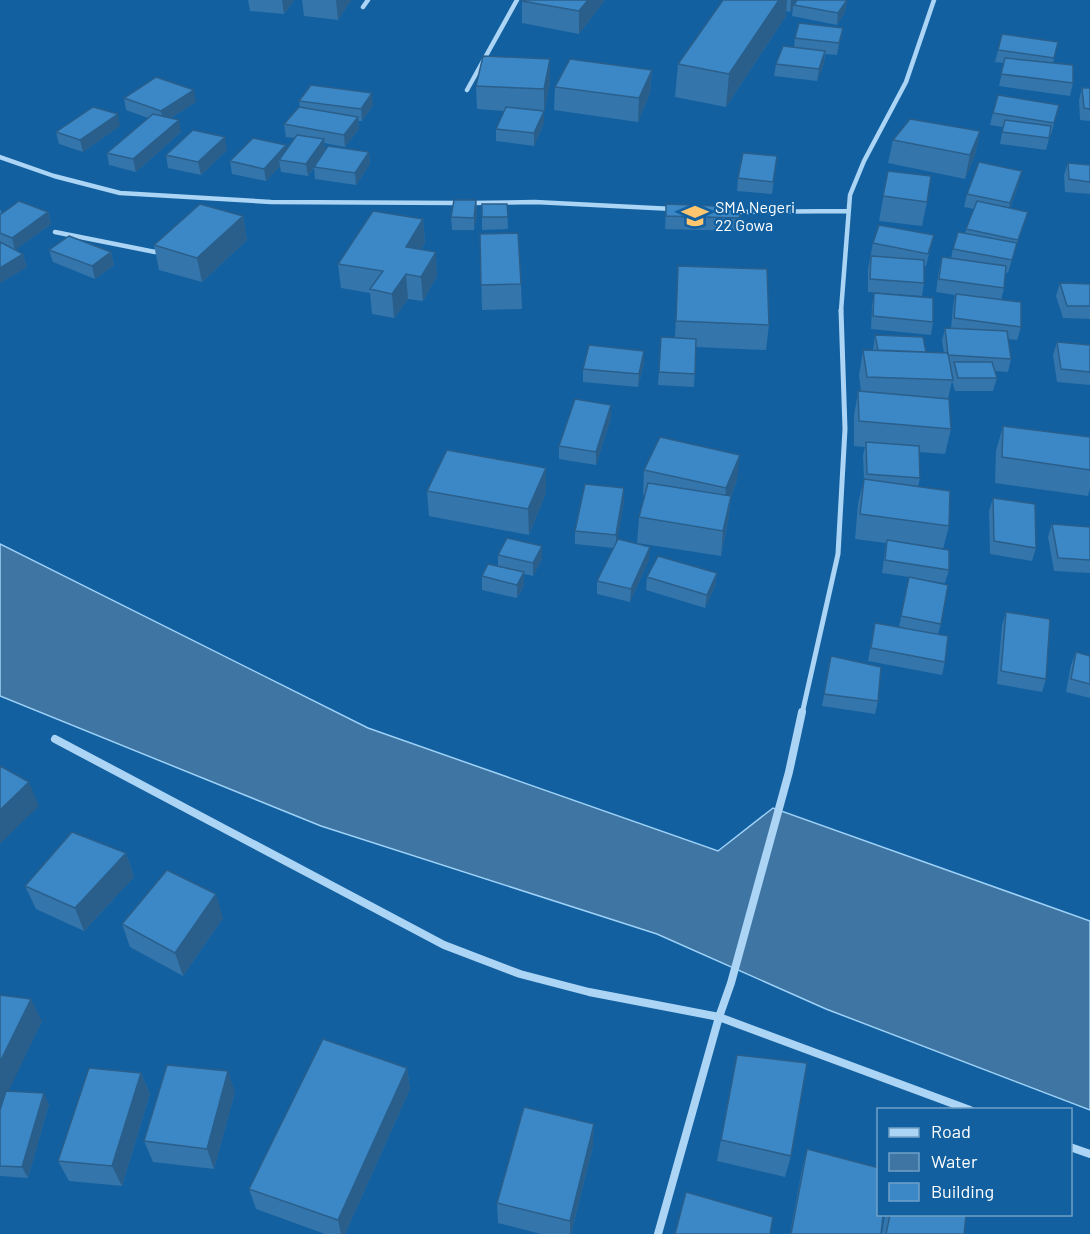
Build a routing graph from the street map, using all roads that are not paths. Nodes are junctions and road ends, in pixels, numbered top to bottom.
1 (368, 0) edge
2 (517, 0) edge
3 (934, 0) edge
4 (363, 7) dead end
5 (467, 90) dead end
6 (0, 157) edge
7 (218, 200) junction
8 (209, 208) edge
9 (685, 209) edge
10 (847, 211) junction
11 (731, 212) edge
12 (55, 232) dead end
13 (164, 244) edge
14 (55, 739) dead end
15 (719, 1017) junction
16 (965, 1108) edge
17 (1072, 1147) edge
18 (1090, 1154) edge
19 (658, 1234) edge

1 - 4 street
2 - 5 street
3 - 10 street
6 - 7 street
7 - 8 street
7 - 9 street
10 - 11 street
10 - 15 street
12 - 13 street
14 - 15 street
15 - 16 street
15 - 19 street
17 - 18 street

